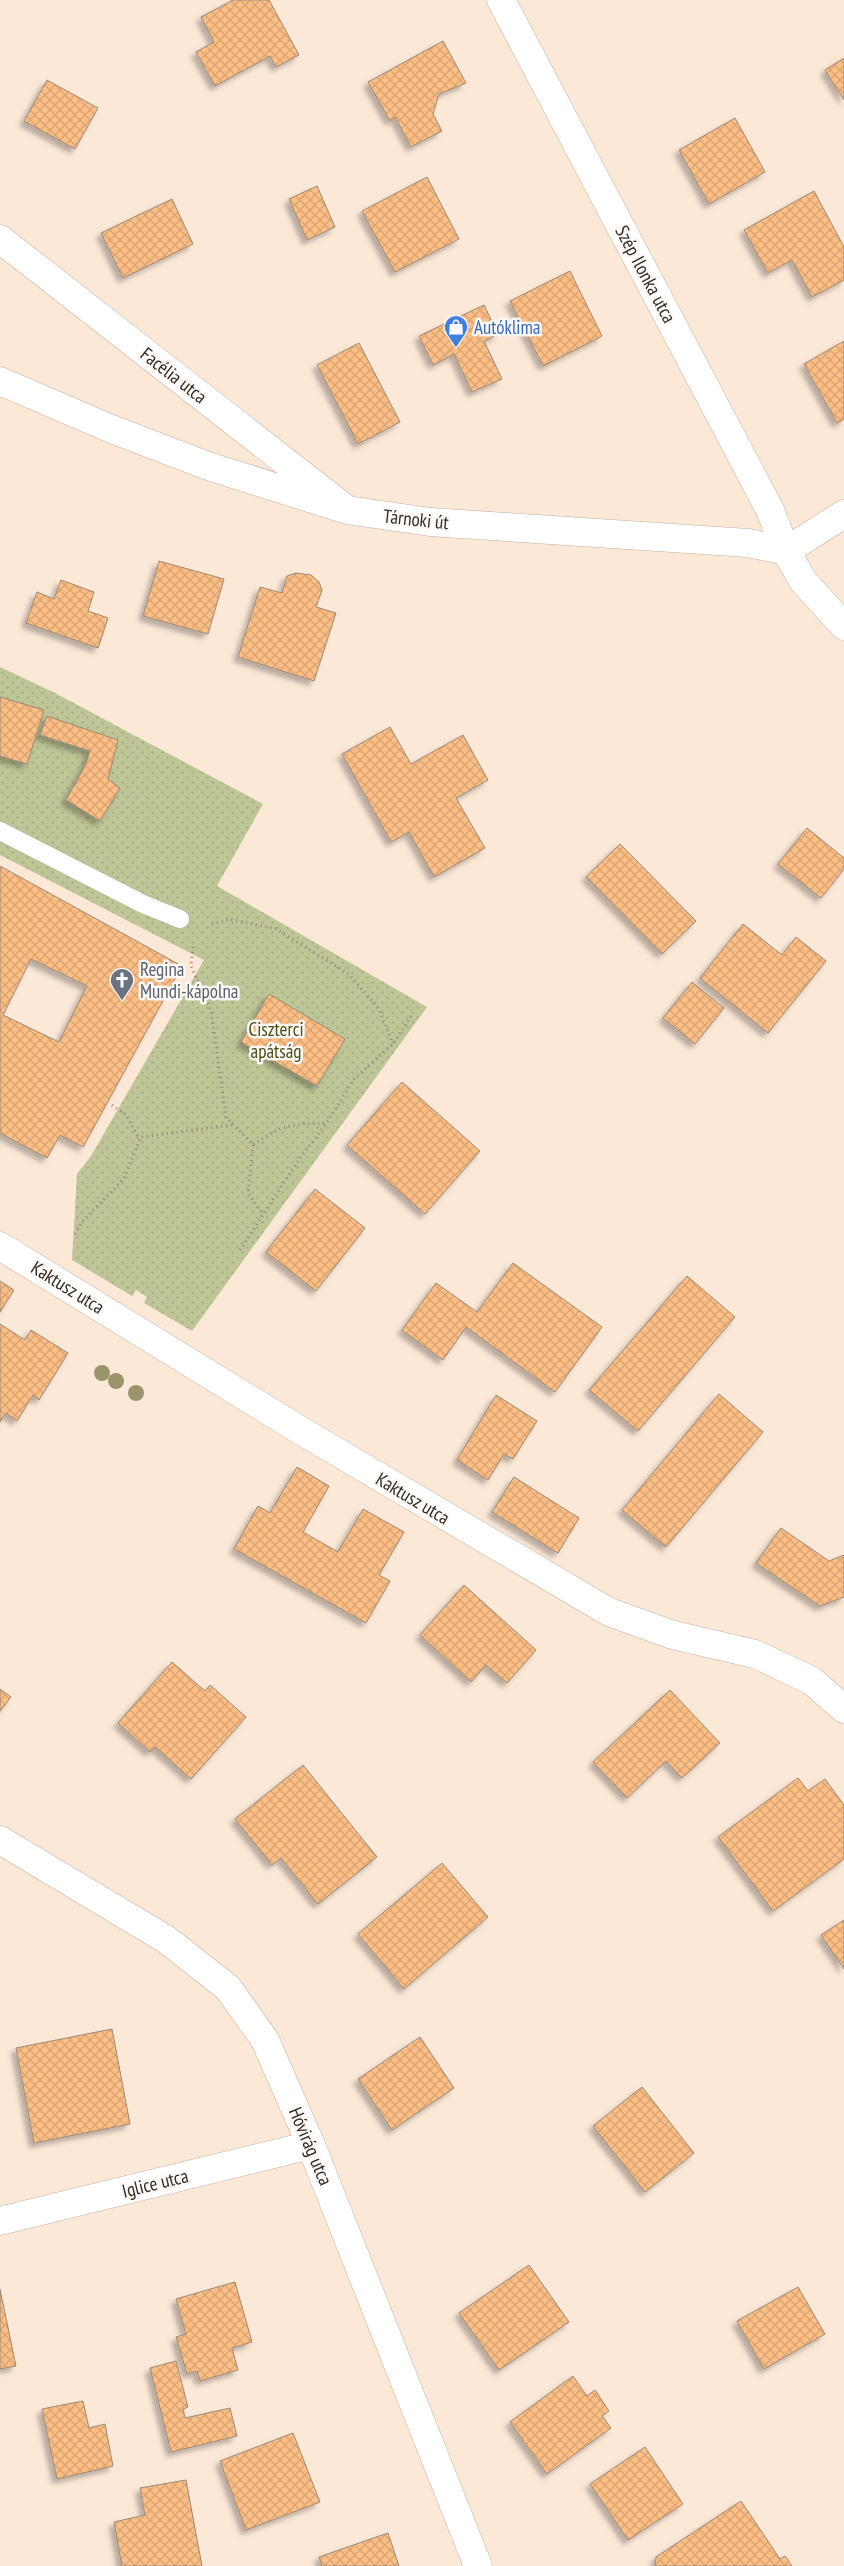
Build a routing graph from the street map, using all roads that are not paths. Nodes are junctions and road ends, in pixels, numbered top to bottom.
1 (500, 0) edge
2 (0, 240) edge
3 (0, 381) edge
4 (348, 510) junction
5 (844, 514) edge
6 (786, 551) junction
7 (844, 626) edge
8 (0, 831) edge
9 (187, 924) road end
10 (0, 1246) edge
11 (844, 1709) edge
12 (0, 1840) edge
13 (311, 2145) junction
14 (0, 2221) edge
15 (478, 2566) edge

1 - 6 street, Szép Ilonka utca
2 - 4 street, Facélia utca
3 - 4 street, Tárnoki út
4 - 6 street, Tárnoki út
5 - 6 street
6 - 7 street, Szép Ilonka utca
8 - 9 lane
10 - 11 street, Kaktusz utca
12 - 13 street, Hóvirág utca
13 - 14 street, Iglice utca
13 - 15 street, Hóvirág utca

